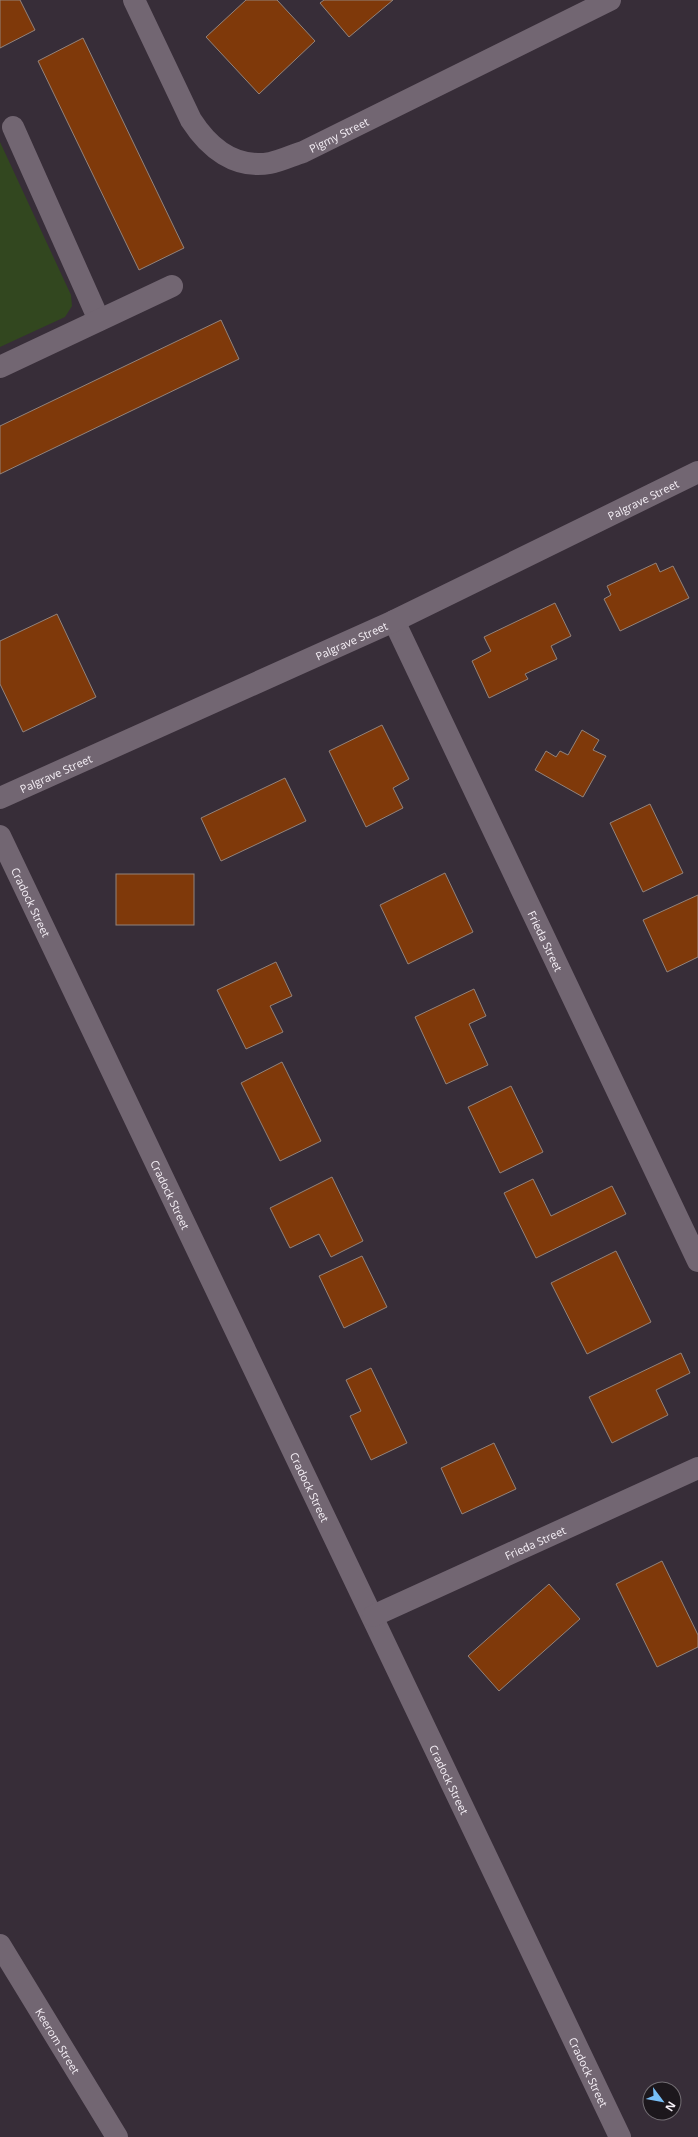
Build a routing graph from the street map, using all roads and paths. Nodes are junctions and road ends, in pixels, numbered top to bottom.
1 (134, 0) edge
2 (610, 0) edge
3 (13, 126) dead end
4 (172, 286) dead end
5 (99, 320) junction
6 (0, 367) edge
7 (698, 472) edge
8 (394, 621) junction
9 (0, 798) edge
10 (0, 836) edge
11 (698, 1260) edge
12 (698, 1468) edge
13 (373, 1616) junction
14 (0, 1945) edge
15 (117, 2137) edge
16 (620, 2137) edge

1 - 2 street, Pigmy Street
3 - 5 street
4 - 5 street
5 - 6 street
7 - 8 street, Palgrave Street
8 - 9 street, Palgrave Street
8 - 11 street, Frieda Street
10 - 13 street, Cradock Street
12 - 13 street, Frieda Street
13 - 16 street, Cradock Street
14 - 15 street, Keerom Street

